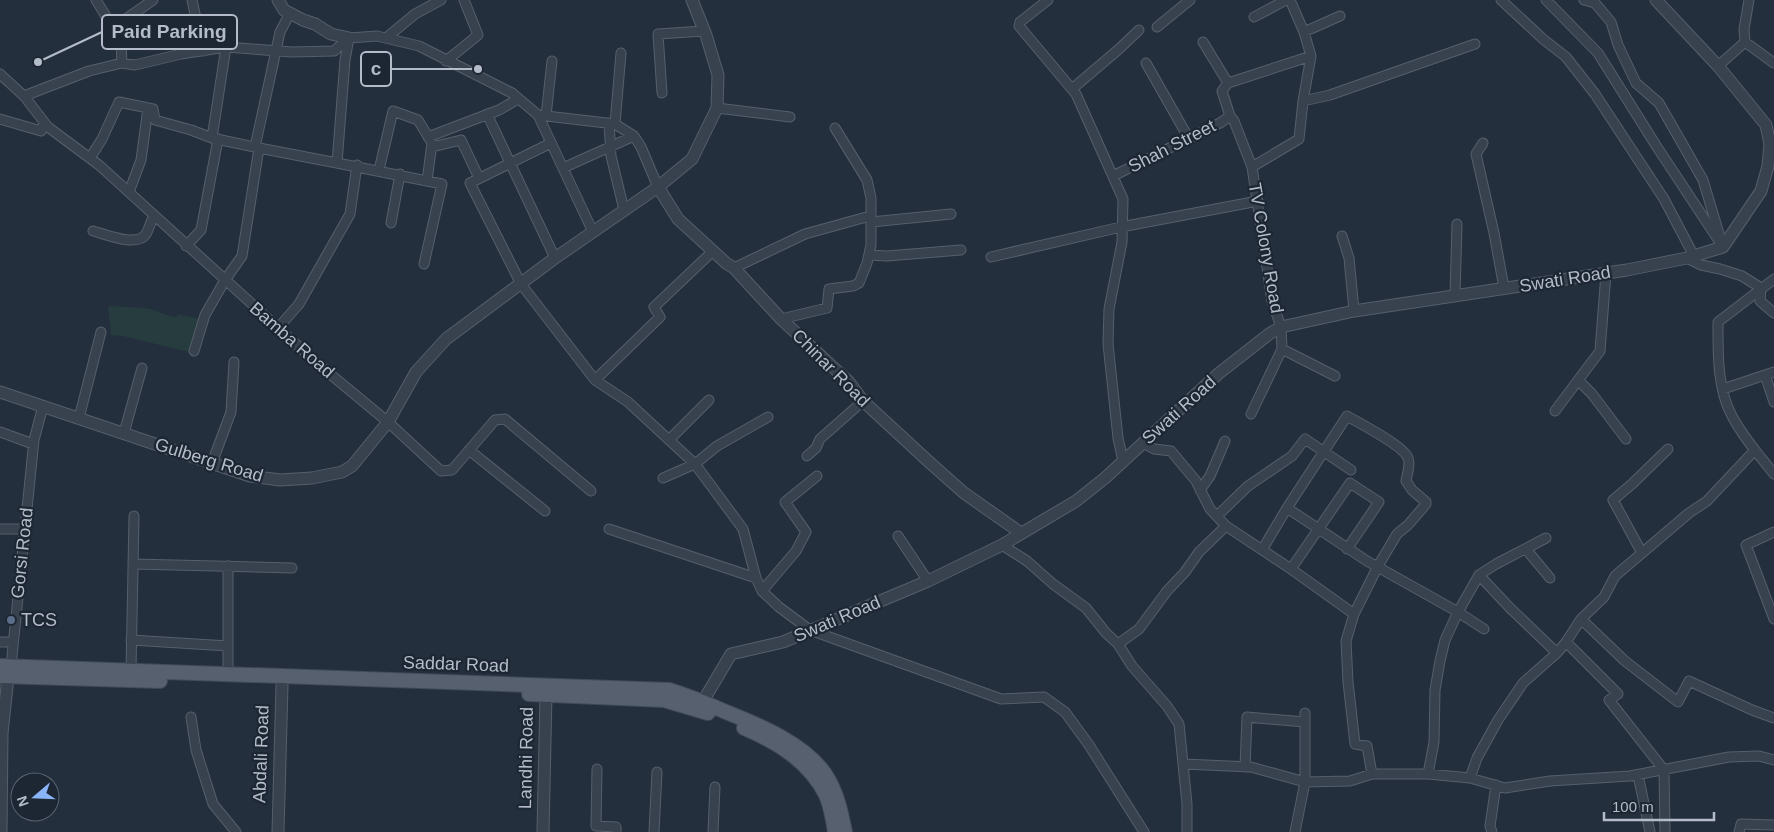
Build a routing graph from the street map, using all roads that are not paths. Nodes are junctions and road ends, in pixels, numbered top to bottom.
1 (96, 0) edge
2 (153, 0) edge
3 (192, 0) edge
4 (278, 0) edge
5 (441, 0) edge
6 (464, 0) edge
7 (692, 0) edge
8 (1048, 0) edge
9 (1190, 0) edge
10 (1286, 0) edge
11 (1290, 0) edge
12 (1501, 0) edge
13 (1546, 0) edge
14 (1584, 0) edge
15 (1656, 0) edge
16 (1749, 0) edge
17 (290, 13) junction
18 (1340, 16) dead end
19 (1254, 17) dead end
20 (1157, 27) dead end
21 (113, 28) junction
22 (1139, 30) dead end
23 (704, 31) junction
24 (1304, 32) junction
25 (350, 38) junction
26 (386, 38) junction
27 (1204, 42) dead end
28 (1745, 42) junction
29 (1475, 44) dead end
30 (226, 47) junction
31 (203, 51) junction
32 (276, 51) junction
33 (621, 53) dead end
34 (1311, 56) junction
35 (446, 61) junction
36 (552, 61) dead end
37 (1146, 63) dead end
38 (1774, 63) edge
39 (122, 64) junction
40 (1718, 66) junction
41 (0, 74) edge
42 (1228, 83) junction
43 (1072, 89) junction
44 (662, 93) dead end
45 (24, 96) junction
46 (518, 99) junction
47 (1303, 101) junction
48 (148, 108) junction
49 (717, 108) junction
50 (487, 114) junction
51 (542, 115) junction
52 (1230, 116) junction
53 (790, 117) dead end
54 (0, 119) edge
55 (44, 123) junction
56 (612, 124) junction
57 (835, 128) dead end
58 (1771, 132) edge
59 (428, 136) junction
60 (634, 136) junction
61 (215, 138) junction
62 (1188, 138) junction
63 (552, 143) junction
64 (1483, 143) dead end
65 (610, 146) junction
66 (432, 147) junction
67 (257, 148) junction
68 (90, 158) junction
69 (337, 162) junction
70 (510, 162) junction
71 (357, 165) junction
72 (1252, 167) junction
73 (563, 168) junction
74 (380, 170) junction
75 (400, 174) junction
76 (1113, 176) junction
77 (479, 178) junction
78 (427, 181) junction
79 (658, 187) junction
80 (129, 192) junction
81 (1258, 201) junction
82 (624, 210) junction
83 (951, 214) dead end
84 (154, 215) junction
85 (871, 219) junction
86 (391, 223) dead end
87 (1457, 224) dead end
88 (1121, 227) junction
89 (93, 231) dead end
90 (593, 232) junction
91 (1342, 236) dead end
92 (186, 246) junction
93 (1723, 247) junction
94 (961, 250) dead end
95 (713, 251) junction
96 (869, 255) junction
97 (991, 257) dead end
98 (1690, 257) junction
99 (555, 258) junction
100 (424, 264) dead end
101 (734, 268) junction
102 (1606, 273) junction
103 (1774, 279) edge
104 (225, 280) junction
105 (521, 284) junction
106 (1504, 288) junction
107 (1761, 288) junction
108 (1456, 296) junction
109 (1354, 312) junction
110 (1774, 313) edge
111 (781, 319) junction
112 (1281, 327) junction
113 (278, 328) junction
114 (101, 332) dead end
115 (1282, 349) junction
116 (194, 351) dead end
117 (234, 362) dead end
118 (142, 368) dead end
119 (1770, 373) edge
120 (1335, 376) dead end
121 (595, 380) junction
122 (1579, 381) junction
123 (1723, 389) junction
124 (0, 392) edge
125 (709, 400) dead end
126 (863, 400) junction
127 (1774, 402) edge
128 (43, 406) junction
129 (1555, 411) dead end
130 (1251, 414) dead end
131 (768, 417) dead end
132 (80, 418) junction
133 (388, 422) junction
134 (0, 432) edge
135 (124, 433) junction
136 (1626, 439) dead end
137 (669, 440) junction
138 (1226, 441) dead end
139 (34, 442) junction
140 (1143, 443) junction
141 (1668, 449) dead end
142 (469, 450) junction
143 (1324, 450) junction
144 (1755, 450) junction
145 (807, 456) dead end
146 (1123, 461) junction
147 (212, 464) junction
148 (695, 464) junction
149 (1352, 470) dead end
150 (1774, 474) edge
151 (817, 476) dead end
152 (663, 478) dead end
153 (591, 490) dead end
154 (1200, 490) junction
155 (1287, 508) junction
156 (545, 511) dead end
157 (134, 516) dead end
158 (1217, 516) junction
159 (1226, 526) junction
160 (0, 529) edge
161 (25, 529) junction
162 (610, 529) dead end
163 (1319, 530) junction
164 (1021, 533) junction
165 (1773, 534) edge
166 (898, 536) dead end
167 (1546, 538) dead end
168 (1002, 545) junction
169 (1347, 549) junction
170 (1526, 549) junction
171 (1262, 550) junction
172 (1642, 553) junction
173 (133, 564) junction
174 (228, 566) junction
175 (1378, 566) junction
176 (292, 568) dead end
177 (1292, 569) junction
178 (1479, 575) junction
179 (756, 578) junction
180 (1550, 578) dead end
181 (928, 581) junction
182 (762, 591) junction
183 (1458, 612) junction
184 (1354, 614) junction
185 (1581, 619) junction
186 (1774, 619) edge
187 (810, 630) junction
188 (1484, 630) dead end
189 (131, 640) junction
190 (0, 642) edge
191 (13, 642) junction
192 (1566, 642) junction
193 (1118, 644) junction
194 (228, 646) junction
195 (1557, 653) junction
196 (5, 671) edge
197 (228, 674) junction
198 (130, 675) junction
199 (282, 681) junction
200 (546, 690) junction
201 (700, 705) junction
202 (191, 717) dead end
203 (1774, 718) edge
204 (1, 729) edge
205 (1774, 760) edge
206 (1184, 764) junction
207 (1245, 767) junction
208 (597, 769) dead end
209 (1664, 770) junction
210 (657, 772) dead end
211 (1372, 774) junction
212 (1428, 774) junction
213 (1638, 775) junction
214 (1470, 778) junction
215 (1305, 782) junction
216 (1496, 785) junction
217 (715, 787) dead end
218 (1, 796) edge
219 (1774, 825) edge
220 (1, 832) edge
221 (236, 832) edge
222 (278, 832) edge
223 (543, 832) edge
224 (616, 832) edge
225 (654, 832) edge
226 (713, 832) edge
227 (835, 832) edge
228 (845, 832) edge
229 (1144, 832) edge
230 (1187, 832) edge
231 (1295, 832) edge
232 (1492, 832) edge
233 (1650, 832) edge
234 (1665, 832) edge
235 (1739, 832) edge

1 - 21 street
2 - 21 street
3 - 31 street
4 - 17 street
5 - 26 street
6 - 35 street
7 - 23 street
8 - 43 street
9 - 20 street
10 - 19 street
11 - 24 street
12 - 98 street
13 - 93 street
14 - 93 street
15 - 40 street
16 - 28 street
17 - 25 street
17 - 32 street
18 - 24 street
21 - 39 street
22 - 43 street
23 - 44 street
23 - 49 street
24 - 34 street
25 - 26 street
25 - 32 street
25 - 69 street
26 - 35 street
27 - 42 street
28 - 38 street
28 - 40 street
29 - 47 street
30 - 31 street
30 - 32 street
30 - 61 street
31 - 39 street
32 - 67 street
33 - 56 street
34 - 42 street
34 - 47 street
35 - 46 street
36 - 51 street
37 - 62 street
39 - 45 street
40 - 58 street
41 - 45 street, Bamba Road
42 - 52 street, TV Colony Road
43 - 76 street
45 - 55 street, Bamba Road
46 - 50 street
46 - 51 street
47 - 72 street
48 - 61 street
48 - 68 street
48 - 80 street
49 - 53 street
49 - 79 street, Gulberg Road
50 - 59 street
50 - 70 street
51 - 56 street
51 - 63 street
52 - 62 street, Shah Street
52 - 72 street, TV Colony Road
54 - 55 street
55 - 68 street, Bamba Road
56 - 60 street
56 - 65 street
57 - 85 street
58 - 93 street
59 - 66 street
59 - 74 street
60 - 65 street
60 - 79 street
61 - 67 street
61 - 92 street
62 - 76 street, Shah Street
63 - 70 street
63 - 73 street
64 - 106 street
65 - 73 street
65 - 82 street
66 - 77 street
66 - 78 street
67 - 69 street
67 - 104 street
68 - 80 street, Bamba Road
69 - 71 street
70 - 77 street
70 - 99 street
71 - 74 street
71 - 113 street
72 - 81 street, TV Colony Road
73 - 90 street
74 - 75 street
75 - 78 street
75 - 86 street
76 - 88 street
77 - 105 street
78 - 100 street
79 - 82 street, Gulberg Road
79 - 95 street, Chinar Road
80 - 84 street, Bamba Road
81 - 88 street
81 - 112 street, TV Colony Road
82 - 90 street, Gulberg Road
83 - 85 street
84 - 89 street
84 - 92 street, Bamba Road
85 - 96 street
85 - 101 street
87 - 108 street
88 - 97 street
88 - 146 street
90 - 99 street, Gulberg Road
91 - 109 street
92 - 104 street, Bamba Road
93 - 98 street, Swati Road
94 - 96 street
95 - 101 street, Chinar Road
95 - 121 street
96 - 111 street
98 - 102 street, Swati Road
98 - 107 street
99 - 105 street, Gulberg Road
101 - 111 street, Chinar Road
102 - 106 street, Swati Road
102 - 122 street
103 - 107 street
104 - 113 street, Bamba Road
104 - 116 street
105 - 121 street
105 - 133 street, Gulberg Road
106 - 108 street, Swati Road
107 - 110 street
107 - 123 street
108 - 109 street, Swati Road
109 - 112 street, Swati Road
111 - 126 street, Chinar Road
112 - 115 street, TV Colony Road
112 - 140 street, Swati Road
113 - 133 street, Bamba Road
114 - 132 street
115 - 120 street
115 - 130 street
117 - 147 street
118 - 135 street
119 - 123 street
119 - 127 street
121 - 137 street
122 - 129 street
122 - 136 street
123 - 144 street
124 - 128 street, Gulberg Road
125 - 137 street
126 - 145 street
126 - 164 street, Chinar Road
128 - 132 street, Gulberg Road
128 - 139 street, Gorsi Road
131 - 148 street
132 - 135 street, Gulberg Road
133 - 142 street, Bamba Road
133 - 147 street, Gulberg Road
134 - 139 street
135 - 147 street, Gulberg Road
137 - 148 street
138 - 154 street
139 - 161 street, Gorsi Road
140 - 146 street, Swati Road
140 - 154 street
141 - 172 street
142 - 153 street, Bamba Road
142 - 156 street
143 - 149 street
143 - 155 street
143 - 158 street
143 - 175 street
144 - 150 street
144 - 172 street
146 - 164 street, Swati Road
148 - 152 street
148 - 179 street
151 - 182 street
154 - 158 street
155 - 163 street
155 - 171 street
157 - 173 street
158 - 159 street
159 - 171 street
159 - 193 street
160 - 161 street
161 - 191 street, Gorsi Road
162 - 179 street
163 - 169 street
163 - 169 street
163 - 177 street
164 - 168 street, Swati Road
165 - 186 street
166 - 181 street
167 - 170 street
168 - 181 street, Swati Road
168 - 193 street
169 - 175 street
170 - 178 street
170 - 180 street
171 - 177 street
172 - 185 street
173 - 174 street
173 - 189 street
174 - 176 street
174 - 194 street
175 - 183 street
175 - 184 street
177 - 184 street
178 - 183 street
178 - 195 street
179 - 182 street
181 - 187 street, Swati Road
182 - 187 street
183 - 188 street
183 - 212 street
184 - 211 street
185 - 192 street
185 - 203 street
187 - 201 street, Swati Road
187 - 229 street
189 - 194 street
189 - 198 street
190 - 191 street
191 - 196 street, Gorsi Road
192 - 195 street
192 - 209 street
193 - 206 street
194 - 197 street
195 - 214 street
196 - 198 main road, Saddar Road
196 - 204 street
197 - 198 main road, Saddar Road
197 - 199 main road, Saddar Road
198 - 199 main road, Saddar Road
199 - 200 main road, Saddar Road
199 - 222 street, Abdali Road
200 - 201 main road, Saddar Road
200 - 223 street, Landhi Road
201 - 227 main road
201 - 228 main road
202 - 221 street
204 - 218 street
205 - 209 street
206 - 207 street
206 - 230 street
207 - 215 street
207 - 215 street
208 - 224 street
209 - 213 street
209 - 234 street
210 - 225 street
211 - 212 street
211 - 215 street
212 - 214 street
213 - 216 street
213 - 233 street
214 - 216 street
215 - 231 street
216 - 232 street
217 - 226 street
218 - 220 street
219 - 235 street

